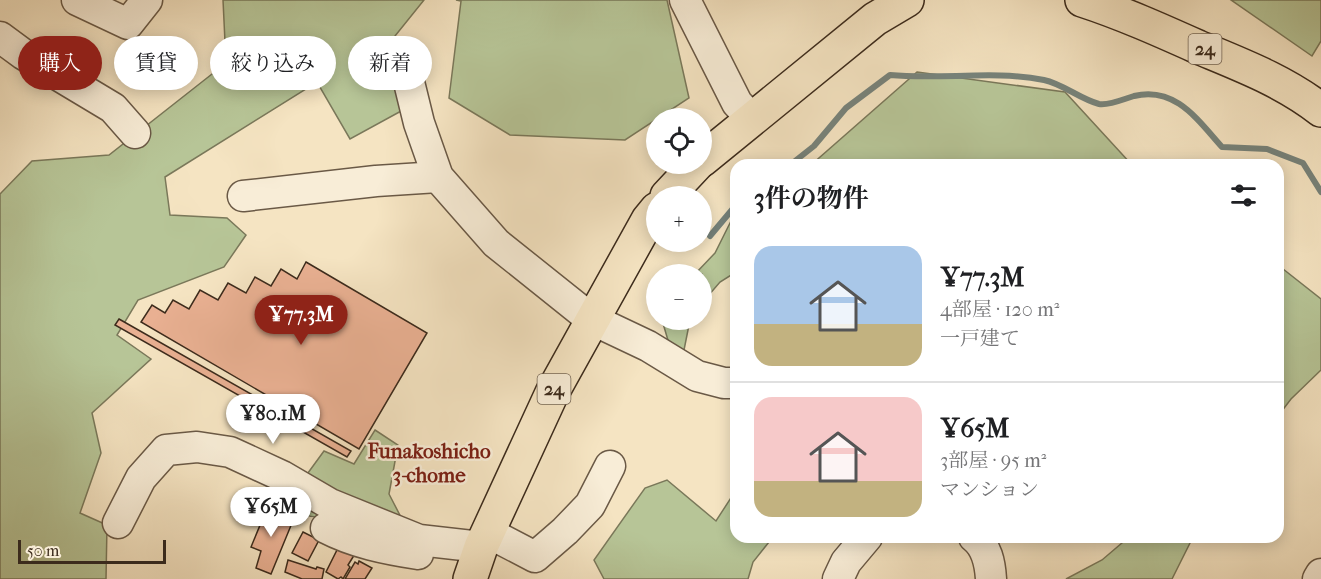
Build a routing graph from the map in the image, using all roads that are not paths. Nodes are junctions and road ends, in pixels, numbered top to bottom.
1 (77, 0) edge
2 (147, 0) edge
3 (685, 0) edge
4 (907, 0) edge
5 (1082, 0) edge
6 (0, 37) edge
7 (18, 50) edge
8 (0, 60) edge
9 (18, 71) edge
10 (84, 90) edge
11 (411, 90) edge
12 (1321, 110) edge
13 (752, 118) junction
14 (135, 133) dead end
15 (712, 152) edge
16 (688, 174) edge
17 (438, 177) junction
18 (677, 186) edge
19 (243, 196) dead end
20 (646, 223) edge
21 (591, 319) junction
22 (730, 384) edge
23 (610, 466) dead end
24 (118, 524) dead end
25 (326, 528) dead end
26 (419, 540) junction
27 (484, 540) junction
28 (862, 543) edge
29 (981, 543) edge
30 (470, 579) edge
31 (838, 579) edge
32 (991, 579) edge

1 - 2 street
3 - 13 street
4 - 13 main road
5 - 12 main road, 24
6 - 7 street
8 - 9 street
10 - 14 street
11 - 17 street
13 - 15 main road
16 - 18 main road
17 - 19 street
17 - 21 street
20 - 21 main road, 24
21 - 22 street
21 - 27 main road, 24
23 - 27 street
24 - 26 street
25 - 26 street
26 - 27 street
27 - 30 main road, 24
28 - 31 street
29 - 32 street

